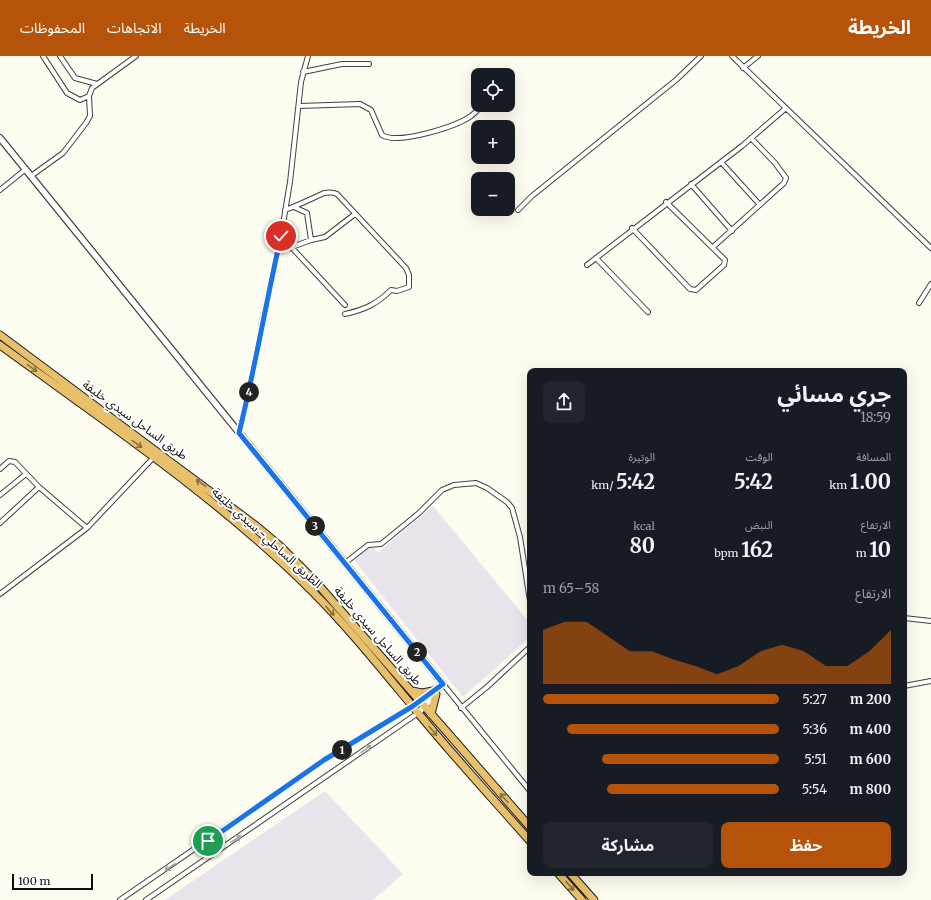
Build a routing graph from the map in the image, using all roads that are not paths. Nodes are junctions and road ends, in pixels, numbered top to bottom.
1 (43, 56) edge
2 (60, 56) edge
3 (136, 56) edge
4 (308, 56) edge
5 (701, 56) edge
6 (732, 56) edge
7 (758, 56) edge
8 (369, 64) dead end
9 (743, 68) junction
10 (303, 72) junction
11 (97, 84) junction
12 (89, 96) junction
13 (299, 106) junction
14 (786, 108) junction
15 (475, 112) edge
16 (0, 138) edge
17 (751, 138) junction
18 (721, 162) junction
19 (26, 169) junction
20 (31, 176) junction
21 (691, 184) junction
22 (0, 190) edge
23 (666, 202) junction
24 (760, 205) junction
25 (294, 207) junction
26 (286, 210) junction
27 (518, 210) dead end
28 (355, 214) junction
29 (632, 228) junction
30 (732, 231) junction
31 (281, 236) junction
32 (311, 240) junction
33 (292, 247) junction
34 (713, 247) junction
35 (931, 248) edge
36 (596, 258) junction
37 (587, 265) dead end
38 (931, 284) edge
39 (919, 303) dead end
40 (345, 306) dead end
41 (648, 312) dead end
42 (345, 314) dead end
43 (0, 335) edge
44 (0, 345) edge
45 (239, 433) junction
46 (154, 457) junction
47 (0, 469) edge
48 (26, 474) junction
49 (38, 487) junction
50 (0, 495) edge
51 (0, 522) edge
52 (87, 528) junction
53 (345, 563) junction
54 (527, 582) edge
55 (0, 594) edge
56 (907, 618) edge
57 (931, 621) edge
58 (527, 650) edge
59 (931, 681) edge
60 (907, 685) edge
61 (437, 689) junction
62 (412, 691) junction
63 (422, 704) junction
64 (413, 706) junction
65 (461, 708) junction
66 (418, 713) junction
67 (431, 714) junction
68 (527, 787) edge
69 (527, 824) edge
70 (527, 838) edge
71 (561, 876) edge
72 (573, 876) edge
73 (120, 900) edge
74 (146, 900) edge
75 (582, 900) edge
76 (594, 900) edge

1 - 12 street
2 - 11 street
3 - 11 street
4 - 10 street
5 - 27 street
6 - 9 street
7 - 9 street
8 - 10 street
9 - 14 street
10 - 13 street
11 - 12 street
12 - 20 street
13 - 15 street
13 - 26 street
14 - 17 street
14 - 35 street
16 - 19 street
17 - 18 street
17 - 24 street
18 - 21 street
18 - 24 street
19 - 20 street
19 - 22 street
20 - 45 street
21 - 23 street
21 - 30 street
23 - 29 street
23 - 34 street
24 - 30 street
25 - 26 street
25 - 28 street
25 - 32 street
26 - 31 street
28 - 32 street
28 - 42 street
29 - 34 street
29 - 36 street
30 - 34 street
31 - 33 street
31 - 45 street
32 - 33 street
33 - 40 street
36 - 37 street
36 - 41 street
38 - 39 street
62 -> 43 highway, طريق الساحل سيدي خليفة
44 -> 46 highway, الطريق الساحلي- سيدي خليفة
45 - 53 street
46 - 52 street
46 -> 64 highway, الطريق الساحلي- سيدي خليفة
47 - 48 street
48 - 49 street
48 - 50 street
49 - 51 street
49 - 52 street
52 - 55 street
53 - 54 street
53 - 61 street
56 - 57 street
58 - 65 street
59 - 60 street
61 - 62 highway
61 - 63 street
61 - 65 street
61 - 67 highway
62 - 63 highway, طريق الساحل سيدي خليفة
63 - 64 street
63 - 66 street
63 - 67 highway, طريق الساحل سيدي خليفة
64 - 66 highway, الطريق الساحلي- سيدي خليفة
64 -> 73 street
65 - 68 street
66 -> 70 highway, الطريق الساحلي- سيدي خليفة
74 -> 66 street
69 -> 67 highway, طريق الساحل سيدي خليفة
71 -> 75 highway
72 - 76 highway

